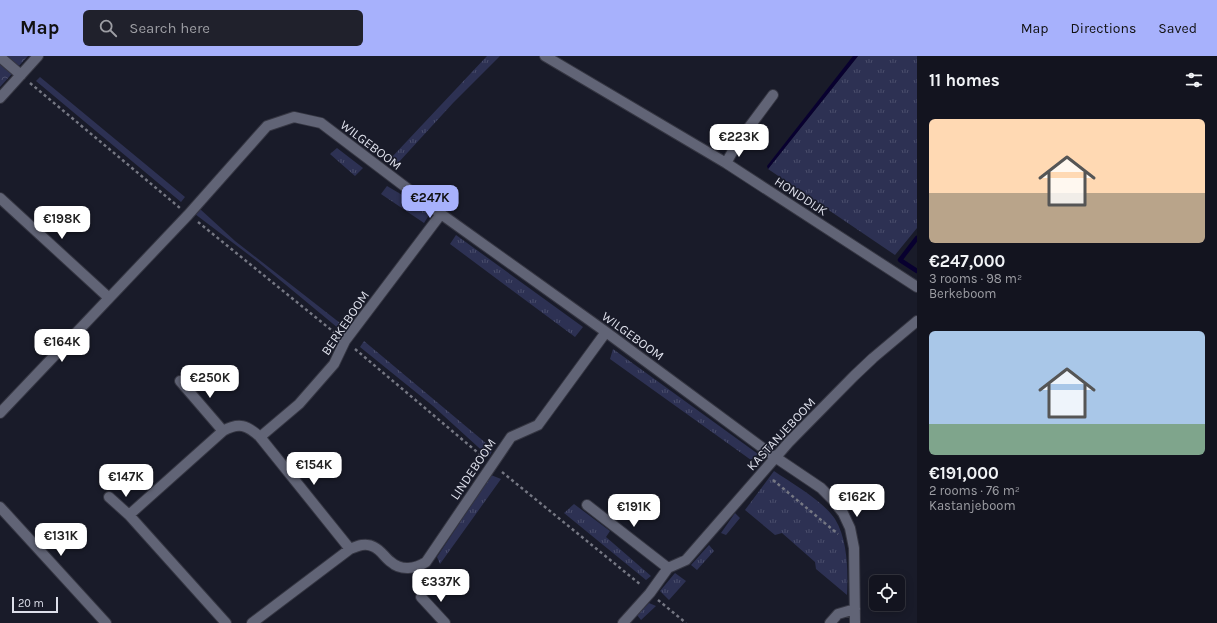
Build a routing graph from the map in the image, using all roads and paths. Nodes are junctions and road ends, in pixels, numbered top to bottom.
1 (38, 56) edge
2 (545, 56) edge
3 (0, 57) edge
4 (21, 75) junction
5 (773, 95) dead end
6 (0, 98) edge
7 (726, 163) junction
8 (0, 198) edge
9 (441, 214) junction
10 (917, 287) edge
11 (109, 298) junction
12 (917, 321) edge
13 (606, 332) junction
14 (180, 381) dead end
15 (0, 413) edge
16 (223, 431) junction
17 (260, 437) junction
18 (775, 457) junction
19 (763, 472) junction
20 (109, 497) dead end
21 (587, 505) dead end
22 (0, 507) edge
23 (128, 515) junction
24 (853, 546) junction
25 (350, 549) junction
26 (668, 568) junction
27 (421, 597) dead end
28 (855, 609) junction
29 (106, 623) edge
30 (226, 623) edge
31 (252, 623) edge
32 (445, 623) edge
33 (623, 623) edge
34 (830, 623) edge
35 (855, 623) edge

1 - 4 street
2 - 7 street, HONDDIJK
3 - 4 street
4 - 6 street
5 - 7 street
7 - 10 street, HONDDIJK
8 - 11 street
9 - 11 street, WILGEBOOM
9 - 13 street, WILGEBOOM
9 - 17 street, BERKEBOOM
11 - 15 street, WILGEBOOM
12 - 18 street, KASTANJEBOOM
13 - 18 street, WILGEBOOM
13 - 25 street, LINDEBOOM
14 - 16 street
16 - 17 street
16 - 23 street
17 - 25 street
18 - 19 street, KASTANJEBOOM
18 - 24 street, WILGEBOOM
19 - 24 path
19 - 26 street, KASTANJEBOOM
20 - 23 street
21 - 26 street
22 - 29 street
23 - 30 street
24 - 28 street, WILGEBOOM
25 - 31 street, LINDEBOOM
26 - 33 street, KASTANJEBOOM
27 - 32 street
28 - 34 street
28 - 35 street, WILGEBOOM

